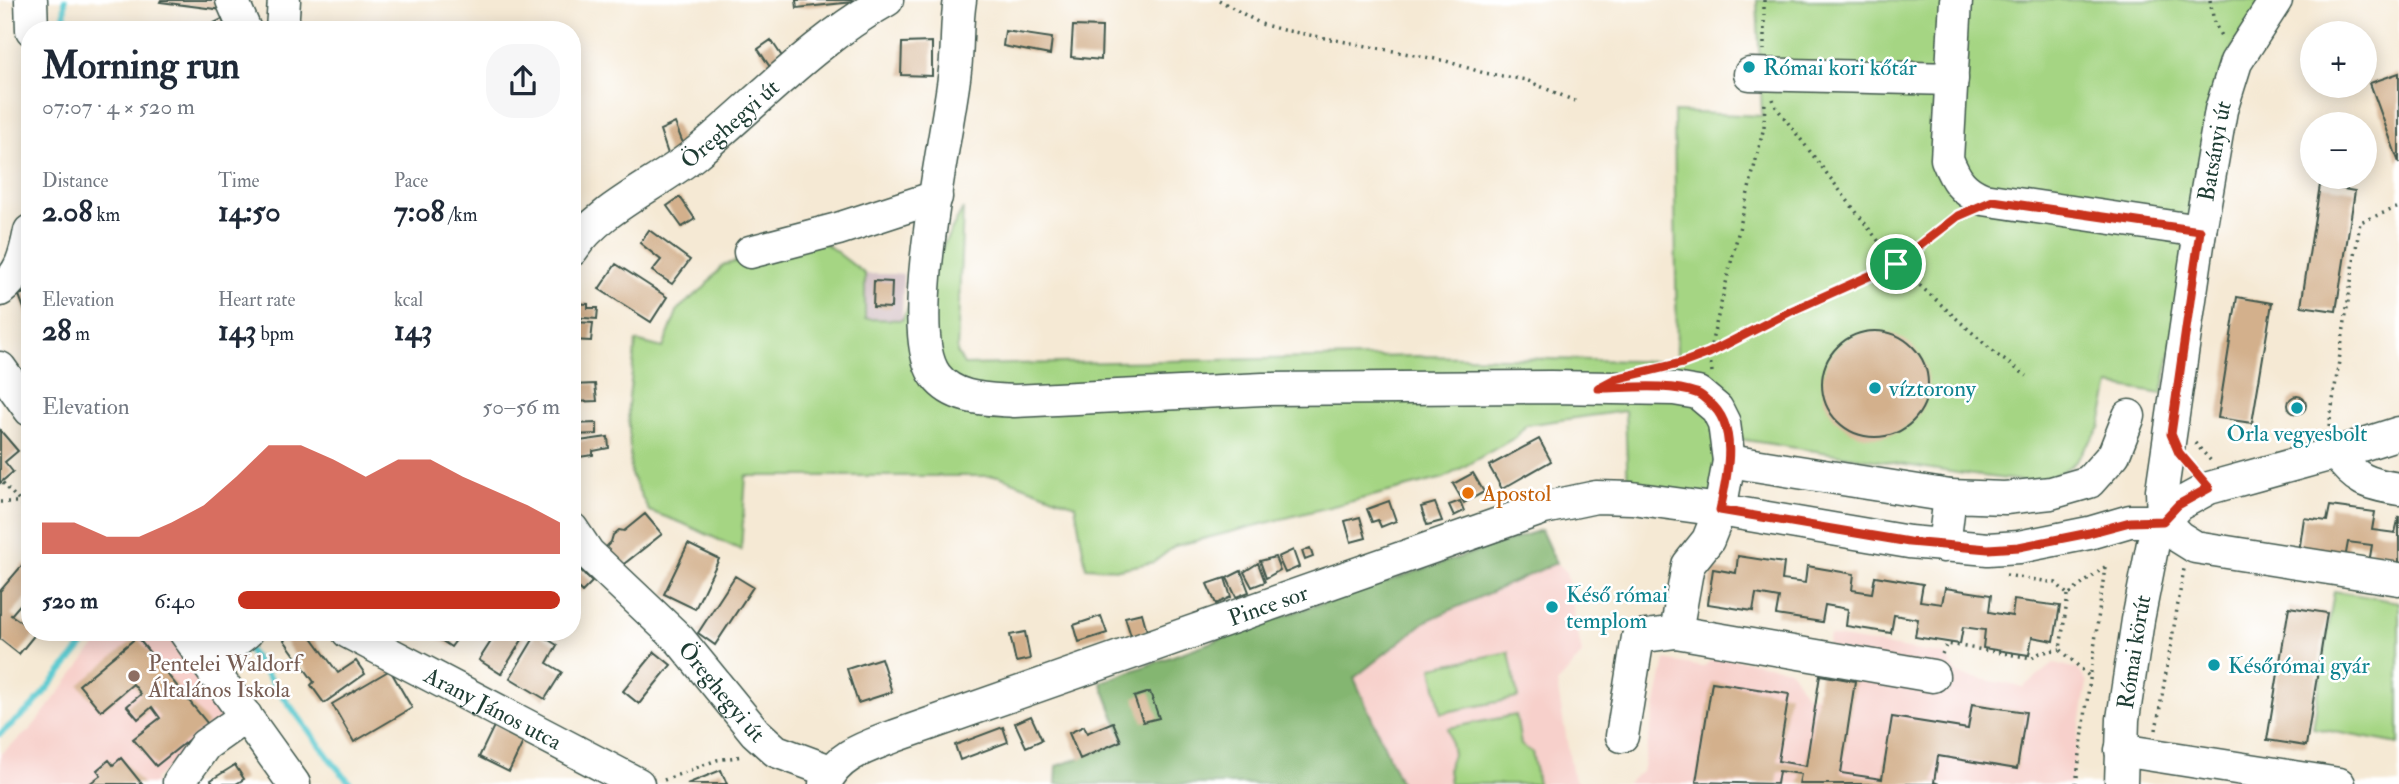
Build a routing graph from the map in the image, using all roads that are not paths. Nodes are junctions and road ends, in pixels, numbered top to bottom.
1 (31, 0) edge
2 (232, 0) edge
3 (284, 0) edge
4 (887, 0) edge
5 (960, 0) edge
6 (1956, 0) edge
7 (2276, 0) edge
8 (32, 21) edge
9 (241, 21) edge
10 (283, 21) edge
11 (1757, 74) road end
12 (1952, 79) junction
13 (936, 197) junction
14 (2200, 231) junction
15 (581, 240) edge
16 (750, 252) dead end
17 (21, 266) edge
18 (0, 290) edge
19 (0, 368) edge
20 (21, 397) edge
21 (2129, 416) dead end
22 (2399, 433) edge
23 (2180, 434) junction
24 (2332, 441) junction
25 (1729, 461) junction
26 (2211, 476) junction
27 (2399, 489) edge
28 (1950, 496) junction
29 (1720, 510) junction
30 (2163, 521) junction
31 (581, 542) edge
32 (1944, 546) junction
33 (2399, 579) edge
34 (1676, 632) junction
35 (208, 641) edge
36 (365, 641) edge
37 (226, 648) edge
38 (1933, 676) road end
39 (246, 716) junction
40 (1622, 736) dead end
41 (2136, 753) junction
42 (827, 778) edge
43 (179, 782) edge
44 (294, 784) edge
45 (638, 784) edge
46 (2121, 784) edge
47 (2339, 784) edge

1 - 8 street
2 - 9 street
3 - 10 street
4 - 15 street, Öreghegyi út
5 - 13 street
6 - 12 street
7 - 14 street, Batsányi út
11 - 12 street
12 - 14 street
13 - 16 street
13 - 25 street
14 - 23 street, Batsányi út
17 - 18 street
19 - 20 street
21 - 28 street
22 - 24 street
23 - 26 street
23 - 30 street, Batsányi út
24 - 26 street
24 - 27 street
25 - 28 street
25 - 29 street
26 - 30 street
28 - 32 street
29 - 32 street, Pince sor
29 - 34 street
29 - 42 street, Pince sor
30 - 32 street, Pince sor
30 - 33 street
30 - 41 street, Római körút
31 - 42 street, Öreghegyi út
34 - 38 street
34 - 40 street
35 - 37 street
36 - 45 street, Arany János utca
37 - 39 street
39 - 43 street
39 - 44 street
41 - 46 street, Római körút
41 - 47 street

